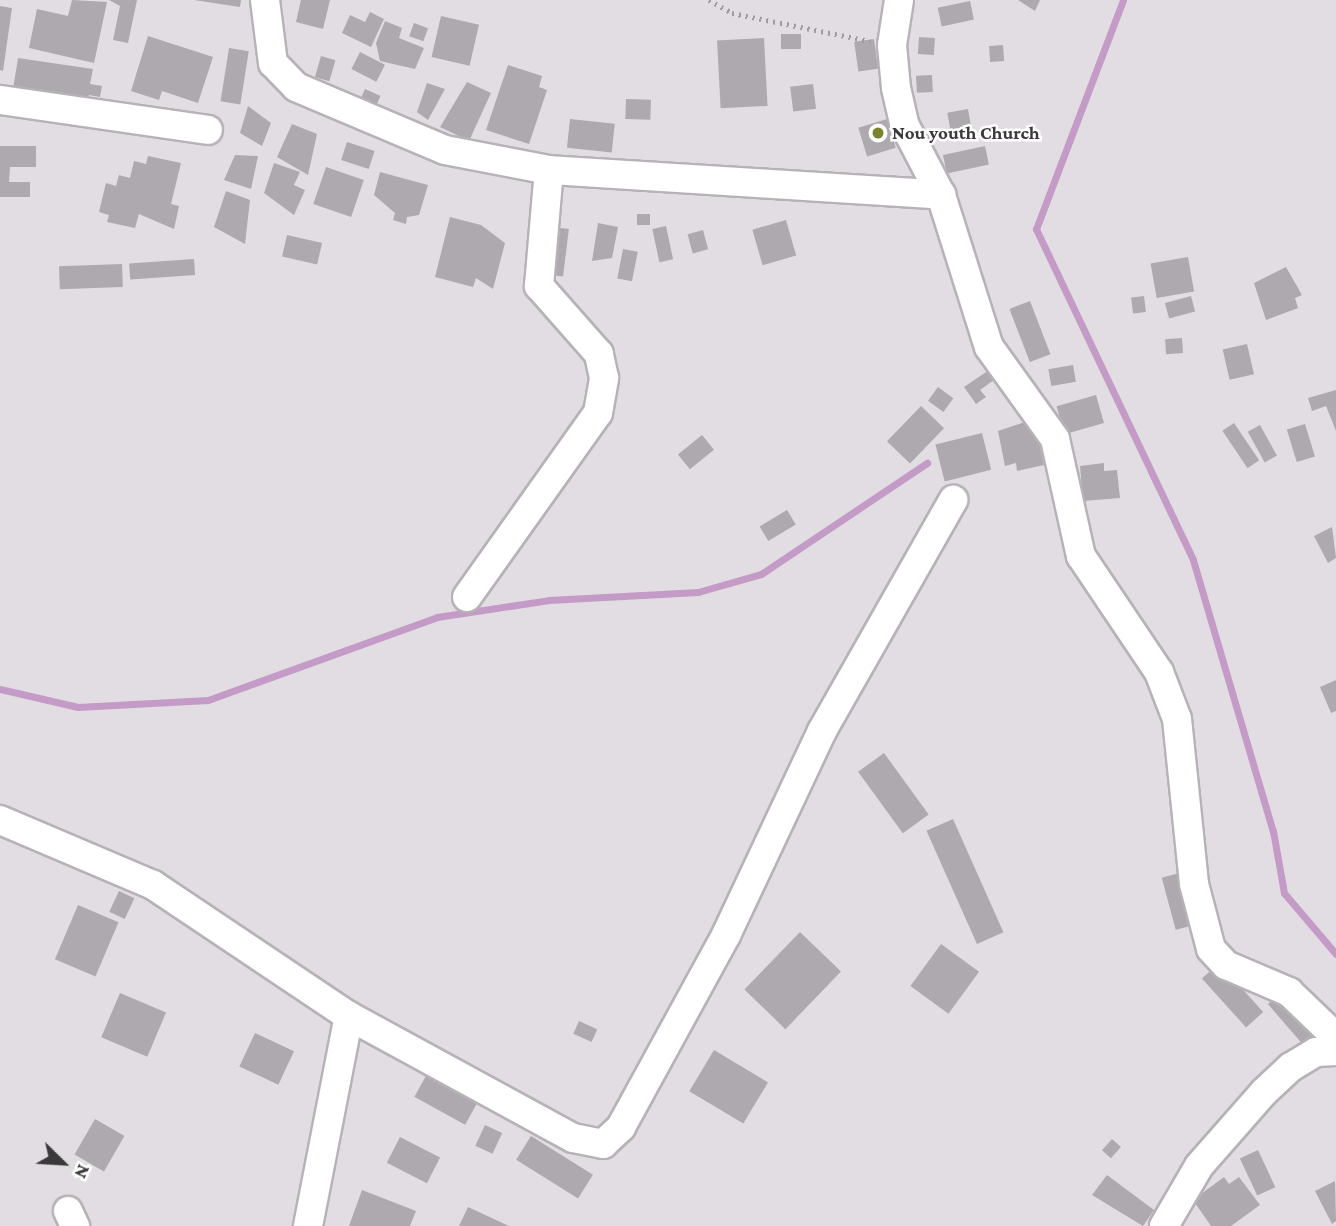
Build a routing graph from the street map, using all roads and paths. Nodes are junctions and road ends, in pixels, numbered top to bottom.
1 (265, 0) edge
2 (709, 0) edge
3 (899, 0) edge
4 (892, 45) junction
5 (0, 100) edge
6 (208, 130) dead end
7 (549, 170) junction
8 (941, 195) junction
9 (953, 500) dead end
10 (467, 597) dead end
11 (0, 820) edge
12 (349, 1016) junction
13 (1336, 1037) edge
14 (1336, 1051) edge
15 (308, 1226) edge
16 (1164, 1226) edge

1 - 7 street
2 - 4 path
3 - 4 street
4 - 8 street
5 - 6 street
7 - 8 street
7 - 10 street
8 - 13 street
9 - 12 street
11 - 12 street
12 - 15 street
14 - 16 street

